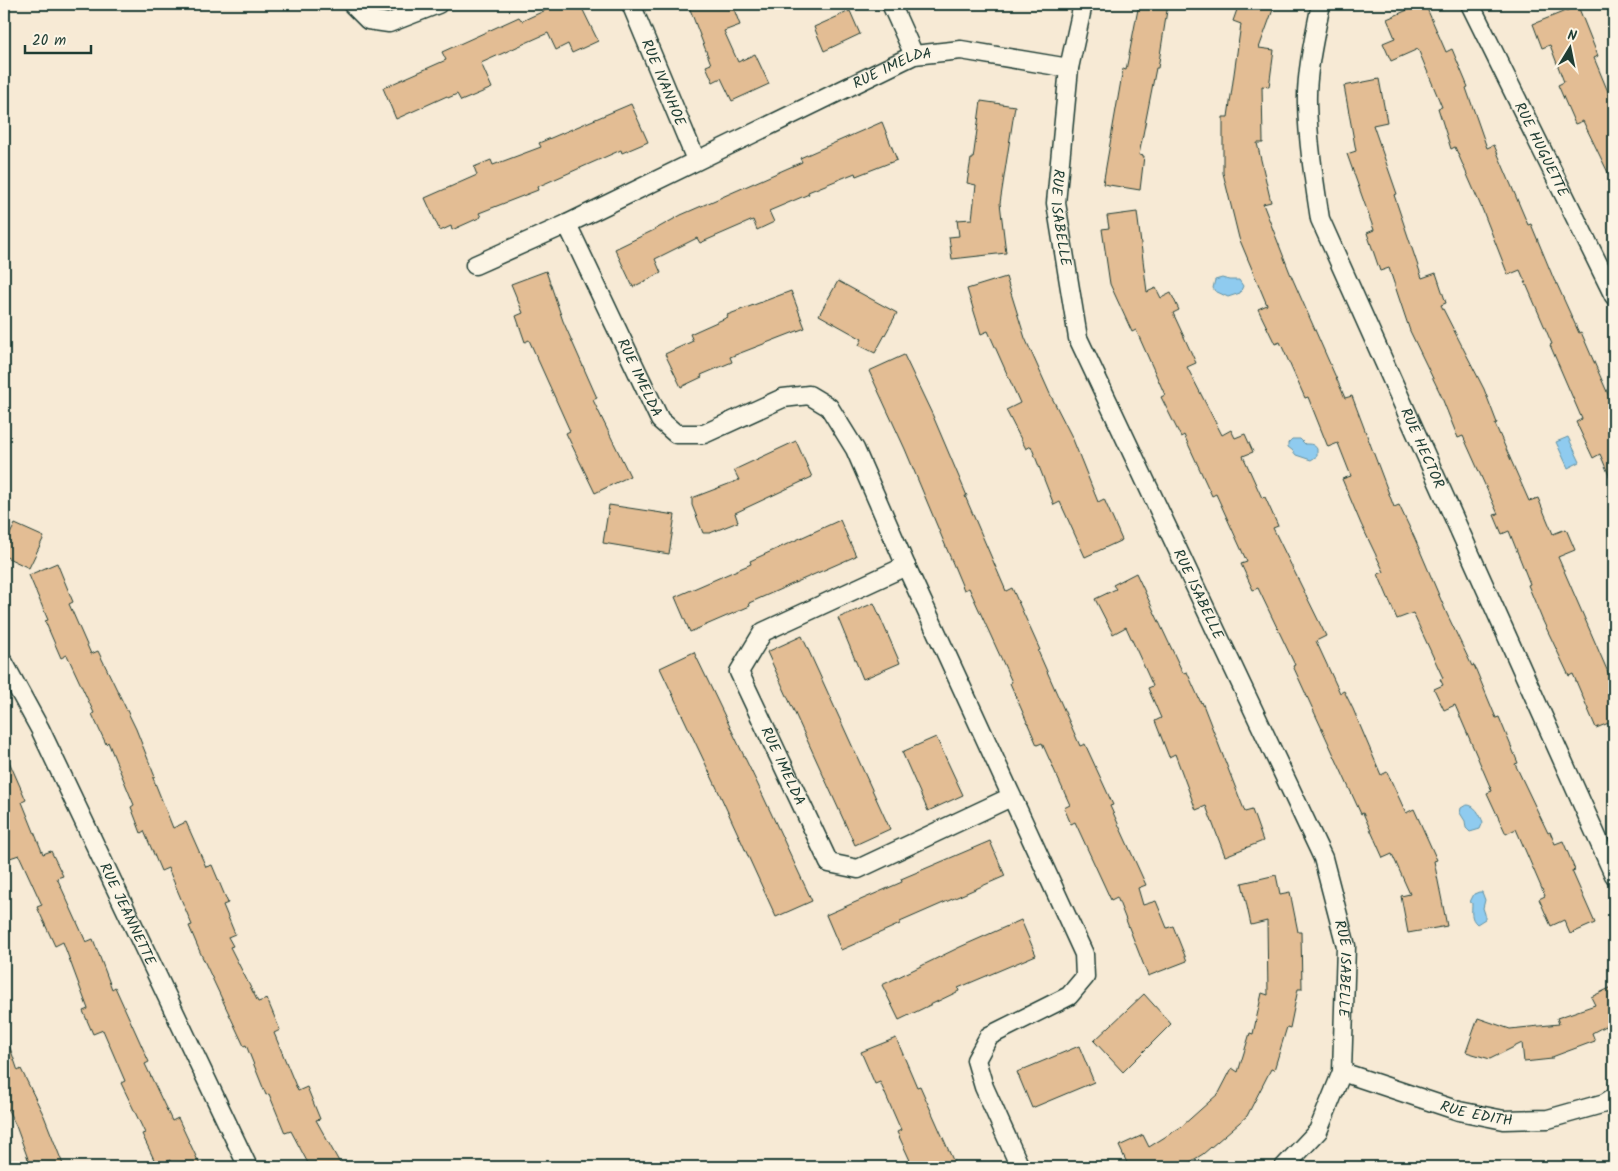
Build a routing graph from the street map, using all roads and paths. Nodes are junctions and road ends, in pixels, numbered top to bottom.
1 (352, 4) edge
2 (438, 4) edge
3 (631, 4) edge
4 (891, 4) edge
5 (1083, 4) edge
6 (1321, 4) edge
7 (1470, 4) edge
8 (914, 55) junction
9 (1069, 68) junction
10 (696, 160) junction
11 (567, 224) junction
12 (475, 265) dead end
13 (1614, 296) edge
14 (906, 566) junction
15 (4, 663) edge
16 (1011, 797) junction
17 (1614, 875) edge
18 (1342, 1072) junction
19 (1614, 1097) edge
20 (248, 1167) edge
21 (1020, 1167) edge
22 (1284, 1167) edge

1 - 2 street
3 - 10 street, RUE IVANHOE
4 - 8 street
5 - 9 street, RUE ISABELLE
6 - 17 street, RUE HECTOR
7 - 13 street, RUE HUGUETTE
8 - 9 street, RUE IMELDA
8 - 10 street, RUE IMELDA
9 - 18 street, RUE ISABELLE
10 - 11 street, RUE IMELDA
11 - 12 street, RUE IMELDA
11 - 14 street, RUE IMELDA
14 - 16 street, RUE IMELDA
14 - 16 street, RUE IMELDA
15 - 20 street, RUE JEANNETTE
16 - 21 street, RUE IMELDA
18 - 19 street, RUE ÉDITH
18 - 22 street, RUE ISABELLE

